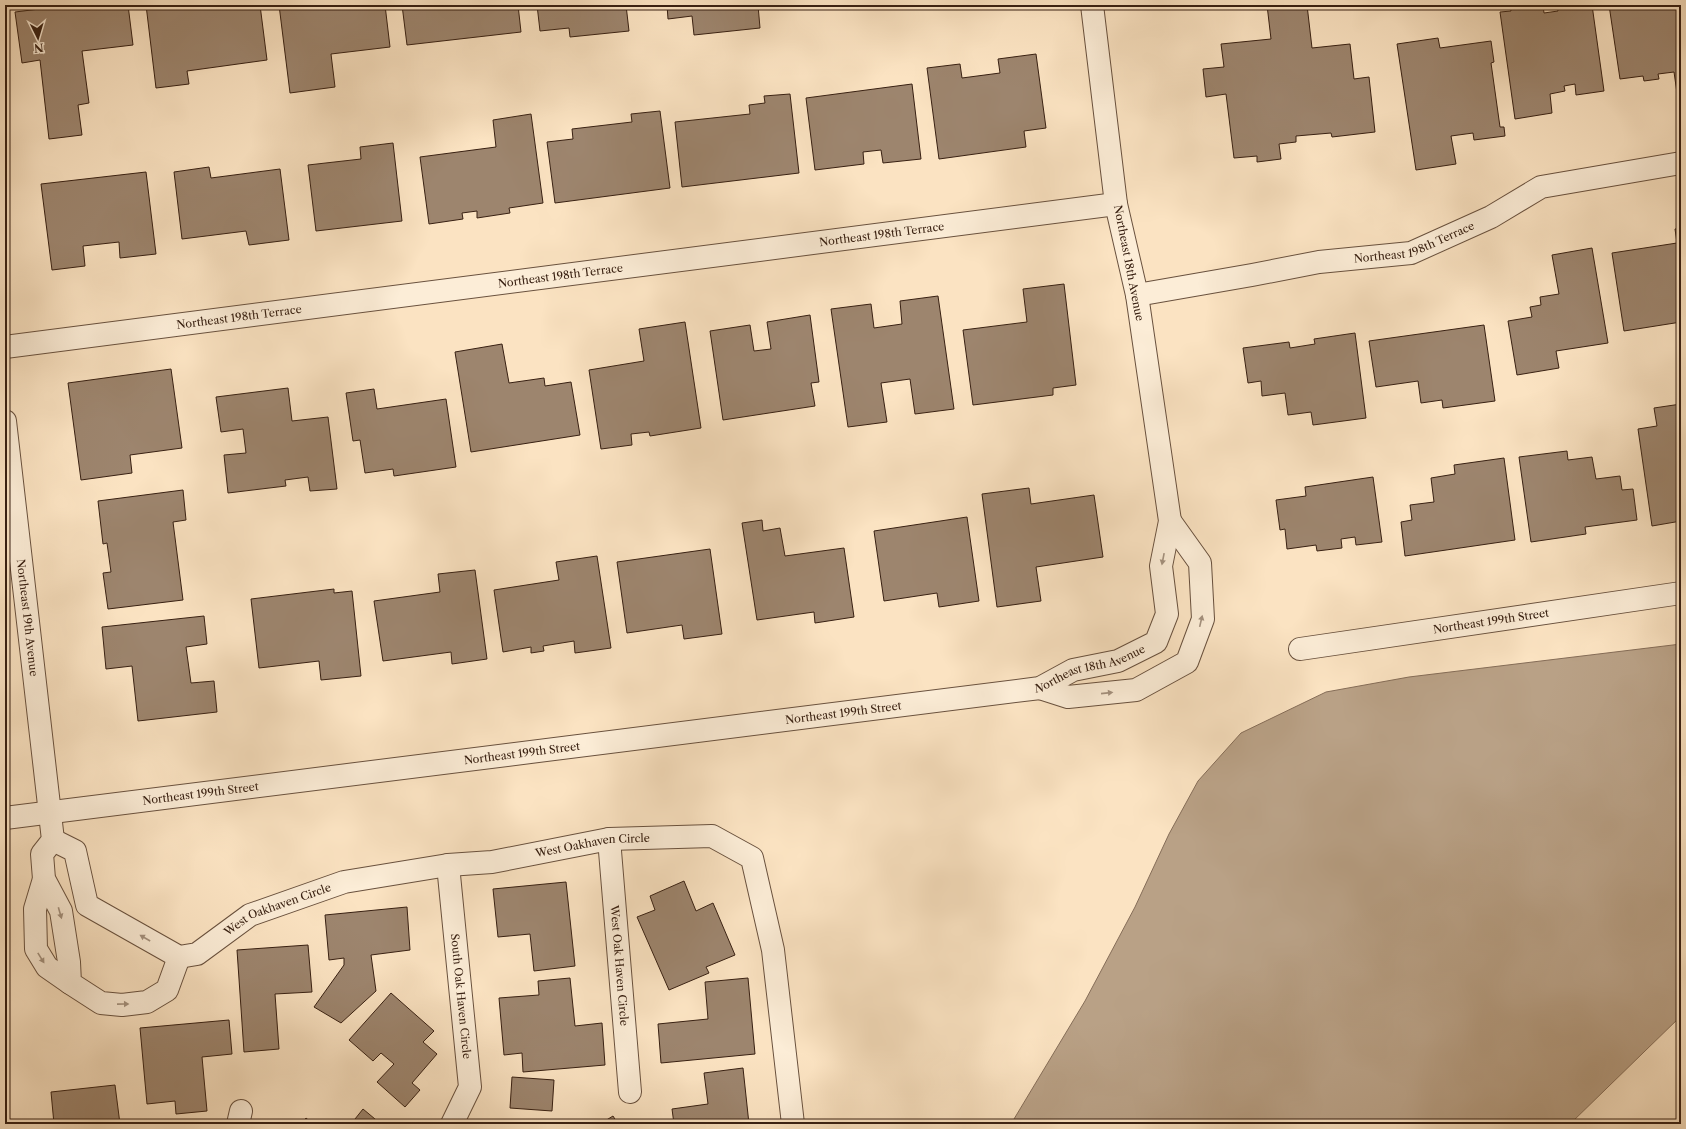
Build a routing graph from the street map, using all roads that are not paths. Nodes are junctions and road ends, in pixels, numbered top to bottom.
1 (1092, 5) edge
2 (1681, 163) edge
3 (1116, 204) junction
4 (1137, 294) junction
5 (5, 347) edge
6 (5, 421) edge
7 (1170, 521) junction
8 (1681, 593) edge
9 (1300, 648) dead end
10 (1040, 688) junction
11 (51, 813) junction
12 (5, 818) edge
13 (609, 839) junction
14 (54, 840) junction
15 (448, 865) junction
16 (44, 879) junction
17 (179, 957) junction
18 (70, 983) junction
19 (630, 1092) dead end
20 (452, 1124) edge
21 (793, 1124) edge

1 - 3 street, Northeast 18th Avenue
2 - 4 street, Northeast 198th Terrace
3 - 4 street, Northeast 18th Avenue
3 - 5 street, Northeast 198th Terrace
4 - 7 street, Northeast 18th Avenue
6 - 11 street, Northeast 19th Avenue
7 -> 10 street, Northeast 18th Avenue
10 -> 7 street, Northeast 18th Avenue
8 - 9 street, Northeast 199th Street
10 - 11 street, Northeast 199th Street
11 - 12 street, Northeast 199th Street
11 - 14 street
13 - 15 street, West Oakhaven Circle
13 - 19 street, West Oak Haven Circle
13 - 21 street, West Oakhaven Circle
14 - 16 street
17 -> 14 street
15 - 17 street, West Oakhaven Circle
15 - 20 street, South Oak Haven Circle
16 -> 18 street
16 -> 18 street
18 -> 17 street

